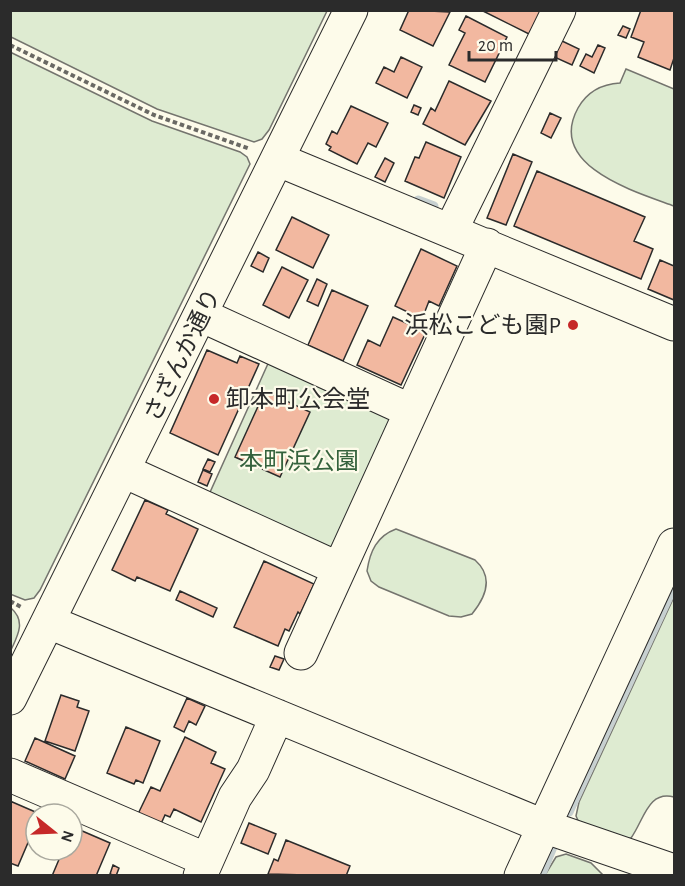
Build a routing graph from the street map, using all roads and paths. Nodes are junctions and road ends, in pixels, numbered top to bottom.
1 (351, 10) edge
2 (559, 10) edge
3 (10, 45) edge
4 (279, 160) junction
5 (452, 230) junction
6 (487, 245) junction
7 (201, 315) junction
8 (675, 324) edge
9 (411, 411) junction
10 (124, 471) junction
11 (675, 545) edge
12 (339, 569) junction
13 (48, 622) junction
14 (301, 653) dead end
15 (10, 698) edge
16 (277, 716) junction
17 (10, 775) edge
18 (543, 826) junction
19 (203, 868) edge
20 (675, 872) edge
21 (521, 876) edge

1 - 4 street, さざんか通り
2 - 5 street
3 - 4 path
4 - 5 street
4 - 7 street, さざんか通り
5 - 6 street
6 - 8 street
6 - 9 street
7 - 9 street
7 - 10 street, さざんか通り
9 - 12 street
10 - 12 street
10 - 13 street, さざんか通り
11 - 18 street
12 - 14 street
13 - 15 street, さざんか通り
13 - 16 street
16 - 18 street
16 - 19 street
17 - 19 street
18 - 20 street
18 - 21 street

